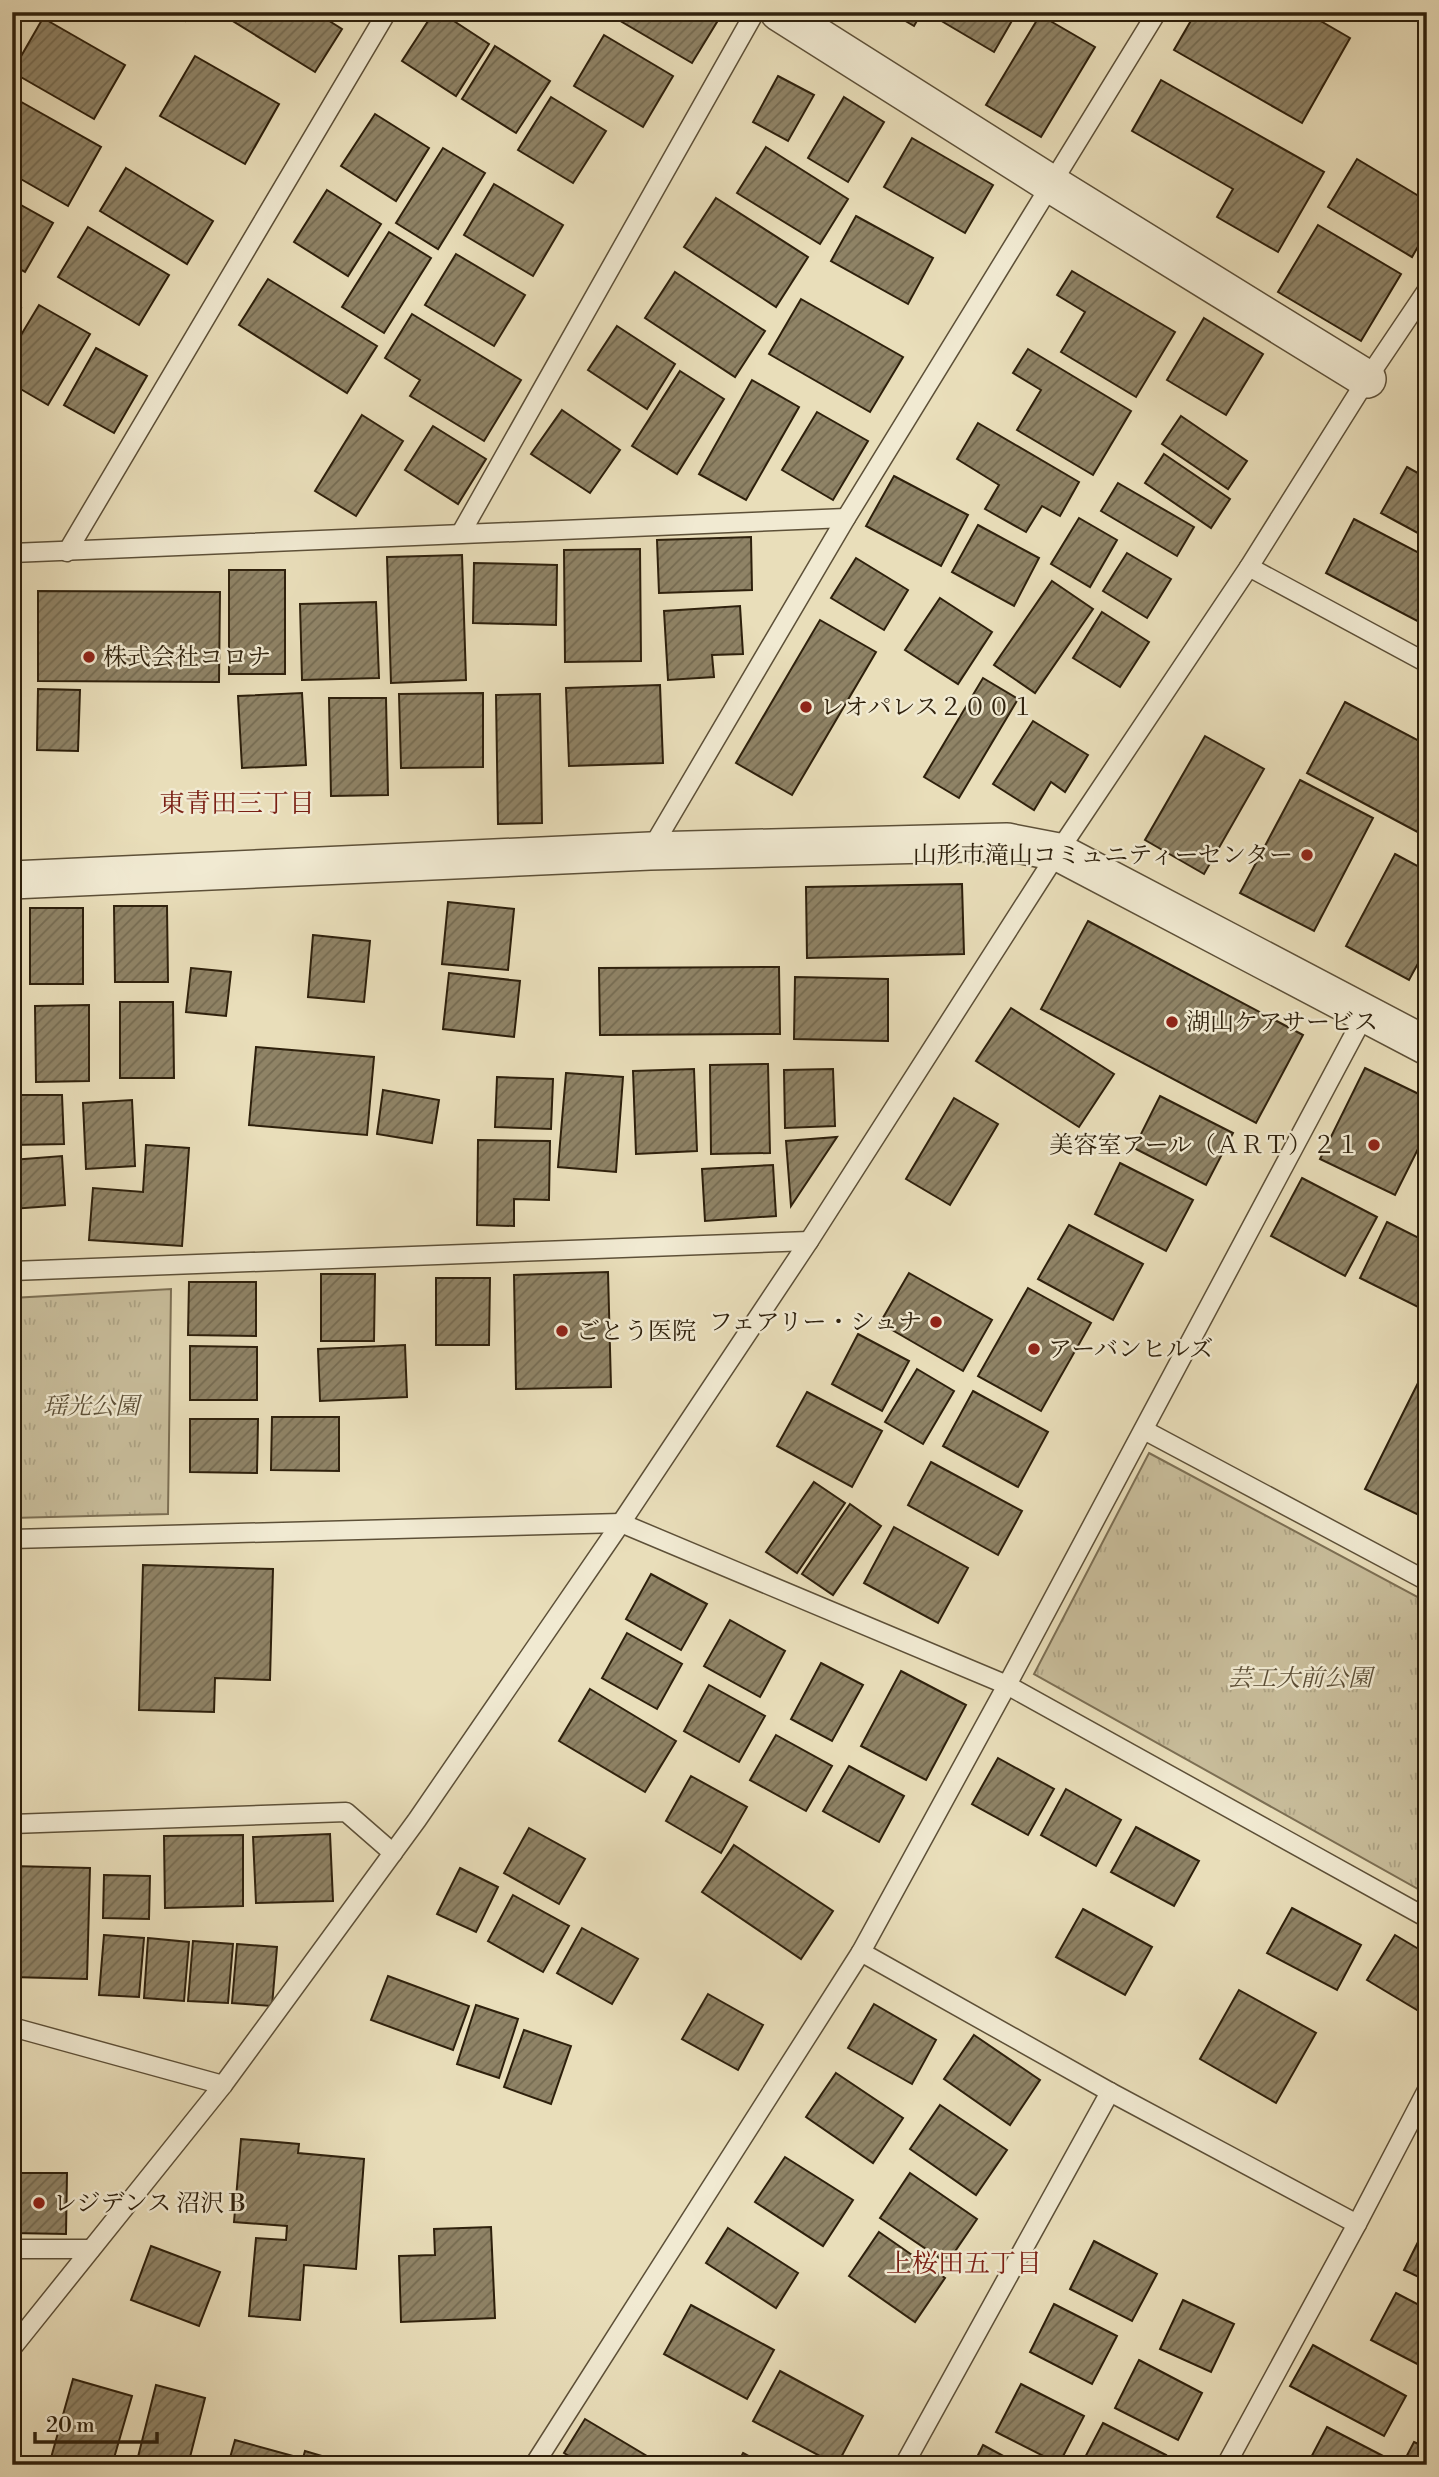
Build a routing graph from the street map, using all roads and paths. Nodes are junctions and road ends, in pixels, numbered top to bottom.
1 (387, 12) edge
2 (755, 12) edge
3 (779, 12) edge
4 (1157, 12) edge
5 (1051, 184) junction
6 (1427, 290) edge
7 (1367, 379) junction
8 (846, 518) junction
9 (461, 533) junction
10 (67, 552) junction
11 (12, 553) edge
12 (1249, 567) junction
13 (1427, 663) edge
14 (650, 851) junction
15 (1058, 852) junction
16 (12, 880) edge
17 (1365, 1014) junction
18 (1427, 1046) edge
19 (809, 1241) junction
20 (12, 1271) edge
21 (1144, 1430) junction
22 (621, 1522) junction
23 (12, 1539) edge
24 (1427, 1581) edge
25 (1007, 1685) junction
26 (12, 1824) edge
27 (393, 1853) junction
28 (1427, 1918) edge
29 (861, 1952) junction
30 (12, 2027) edge
31 (223, 2085) junction
32 (1427, 2090) edge
33 (1110, 2092) junction
34 (1357, 2224) junction
35 (12, 2249) edge
36 (91, 2249) junction
37 (12, 2348) edge
38 (534, 2465) edge
39 (904, 2465) edge
40 (1226, 2465) edge

1 - 10 lane
2 - 9 lane
3 - 5 street
4 - 5 lane
5 - 7 street
5 - 8 lane
6 - 7 lane
7 - 12 lane
8 - 9 lane
8 - 14 lane
9 - 10 lane
10 - 11 lane
12 - 13 lane
12 - 15 lane
14 - 15 street
14 - 16 street
15 - 17 street
15 - 19 lane
17 - 18 street
17 - 21 lane
19 - 20 lane
19 - 22 lane
21 - 24 lane
21 - 25 lane
22 - 23 lane
22 - 25 lane
22 - 27 lane
25 - 28 lane
25 - 29 lane
26 - 27 lane
27 - 31 lane
29 - 33 lane
29 - 38 lane
30 - 31 lane
31 - 36 lane
32 - 34 lane
33 - 34 lane
33 - 39 lane
34 - 40 lane
35 - 36 lane
36 - 37 lane

